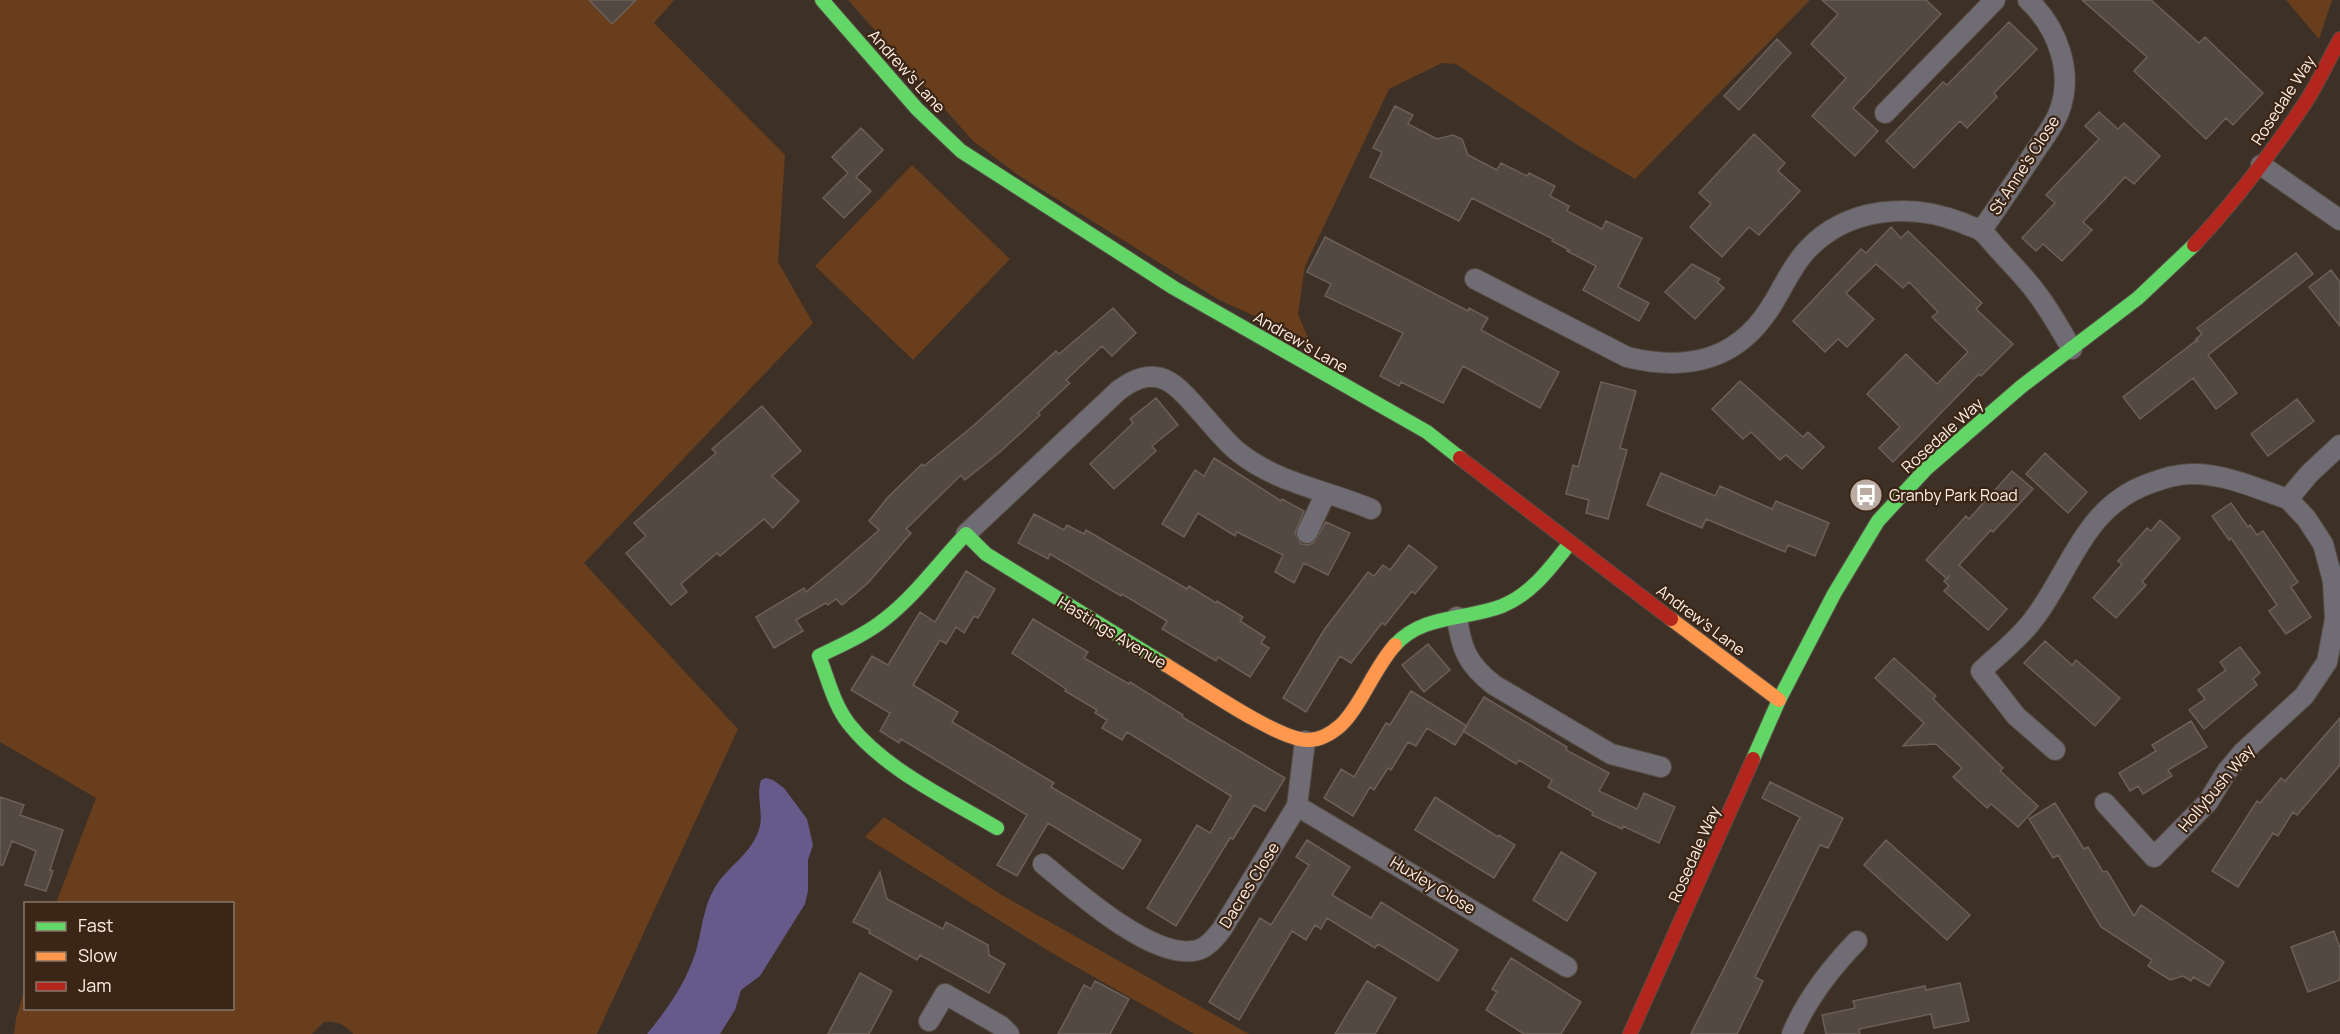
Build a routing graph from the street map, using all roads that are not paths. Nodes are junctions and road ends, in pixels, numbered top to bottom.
1 (822, 0) edge
2 (1995, 0) edge
3 (2028, 0) edge
4 (2340, 39) edge
5 (1885, 113) dead end
6 (2261, 165) junction
7 (2340, 220) edge
8 (1981, 231) junction
9 (1475, 279) dead end
10 (2072, 349) junction
11 (2340, 445) edge
12 (1326, 493) junction
13 (2288, 499) junction
14 (1371, 509) dead end
15 (1307, 533) dead end
16 (966, 534) junction
17 (1570, 543) junction
18 (1456, 617) junction
19 (1779, 700) junction
20 (1305, 741) junction
21 (2055, 750) dead end
22 (1661, 767) dead end
23 (2105, 803) dead end
24 (1297, 806) junction
25 (997, 828) dead end
26 (1043, 864) dead end
27 (1857, 941) dead end
28 (1567, 967) dead end
29 (929, 1021) dead end
30 (1009, 1034) edge
31 (1630, 1034) edge
32 (1792, 1034) edge

1 - 17 street, Andrew's Lane
2 - 5 street
3 - 8 street, St Anne's Close
4 - 6 street, Rosedale Way
6 - 7 street
6 - 10 street, Rosedale Way
8 - 9 street
8 - 10 street
10 - 19 street, Rosedale Way
11 - 13 street
12 - 14 street
12 - 15 street
12 - 16 street
13 - 21 street, Hollybush Way
13 - 23 street, Hollybush Way
16 - 20 street, Hastings Avenue
16 - 25 street
17 - 18 street
17 - 19 street, Andrew's Lane
18 - 20 street
18 - 22 street
19 - 31 street, Rosedale Way
20 - 24 street, Dacres Close
24 - 26 street, Dacres Close
24 - 28 street, Huxley Close
27 - 32 street
29 - 30 street

